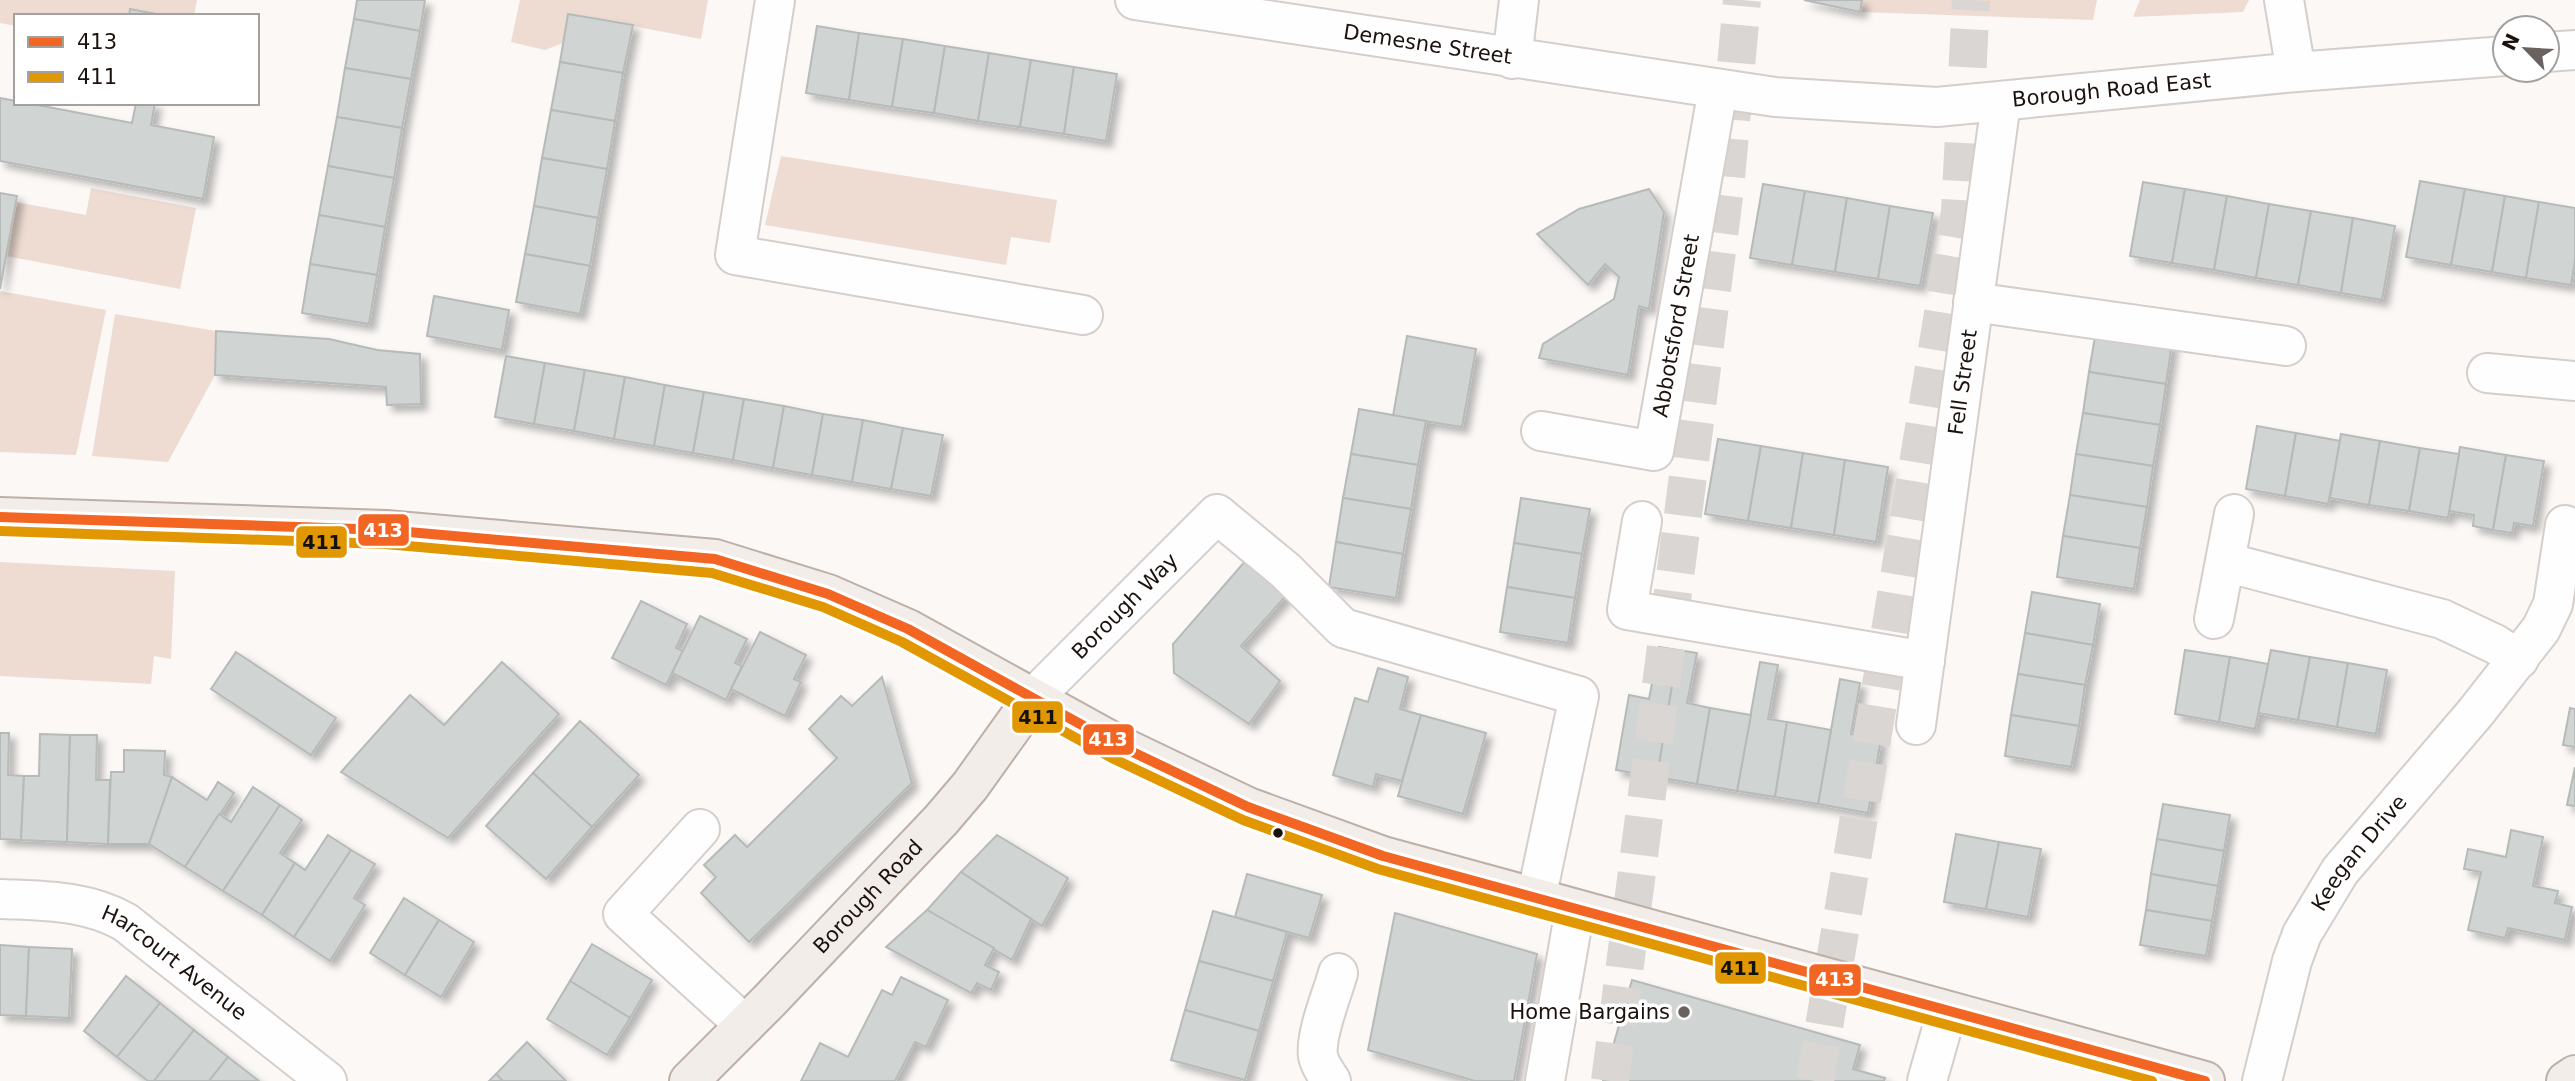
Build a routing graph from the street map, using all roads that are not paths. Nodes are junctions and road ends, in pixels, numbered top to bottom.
1 (775, 0) edge
2 (1135, 0) edge
3 (1519, 0) edge
4 (2284, 0) edge
5 (2491, 57) edge
6 (1512, 59) junction
7 (2296, 72) junction
8 (1718, 89) junction
9 (2001, 102) junction
10 (1973, 302) junction
11 (1083, 315) dead end
12 (2286, 346) dead end
13 (2487, 373) dead end
14 (2575, 381) edge
15 (1541, 431) dead end
16 (2234, 514) dead end
17 (0, 517) edge
18 (1642, 521) dead end
19 (2565, 525) dead end
20 (2225, 562) junction
21 (2214, 619) dead end
22 (2519, 659) junction
23 (1925, 661) junction
24 (1033, 698) junction
25 (1916, 725) dead end
26 (699, 829) dead end
27 (0, 899) edge
28 (1536, 899) junction
29 (1575, 909) junction
30 (1338, 973) dead end
31 (1947, 1011) junction
32 (745, 1026) junction
33 (2575, 1075) edge
34 (327, 1081) edge
35 (689, 1081) edge
36 (1331, 1081) edge
37 (1545, 1081) edge
38 (1927, 1081) edge
39 (2205, 1081) edge
40 (2262, 1081) edge
41 (2566, 1081) edge

1 - 11 street
2 - 6 street, Demesne Street
3 - 6 street
4 - 7 street
5 - 7 street, Borough Road East
6 - 8 street, Demesne Street
7 - 9 street, Borough Road East
8 - 9 street, Borough Road East
8 - 15 street, Abbotsford Street
9 - 10 street, Fell Street
10 - 12 street
10 - 23 street, Fell Street
13 - 14 street
16 - 20 street
17 - 24 main road
18 - 23 street
19 - 22 street, Keegan Drive
20 - 21 street
20 - 22 street
22 - 40 street, Keegan Drive
23 - 25 street, Fell Street
24 - 28 main road
24 - 28 street, Borough Way
24 - 32 main road, Borough Road
26 - 32 street
27 - 34 street, Harcourt Avenue
28 - 29 main road
29 - 31 main road
29 - 37 street
30 - 36 street
31 - 38 street
31 - 39 main road
32 - 35 main road, Borough Road
33 - 41 main road

